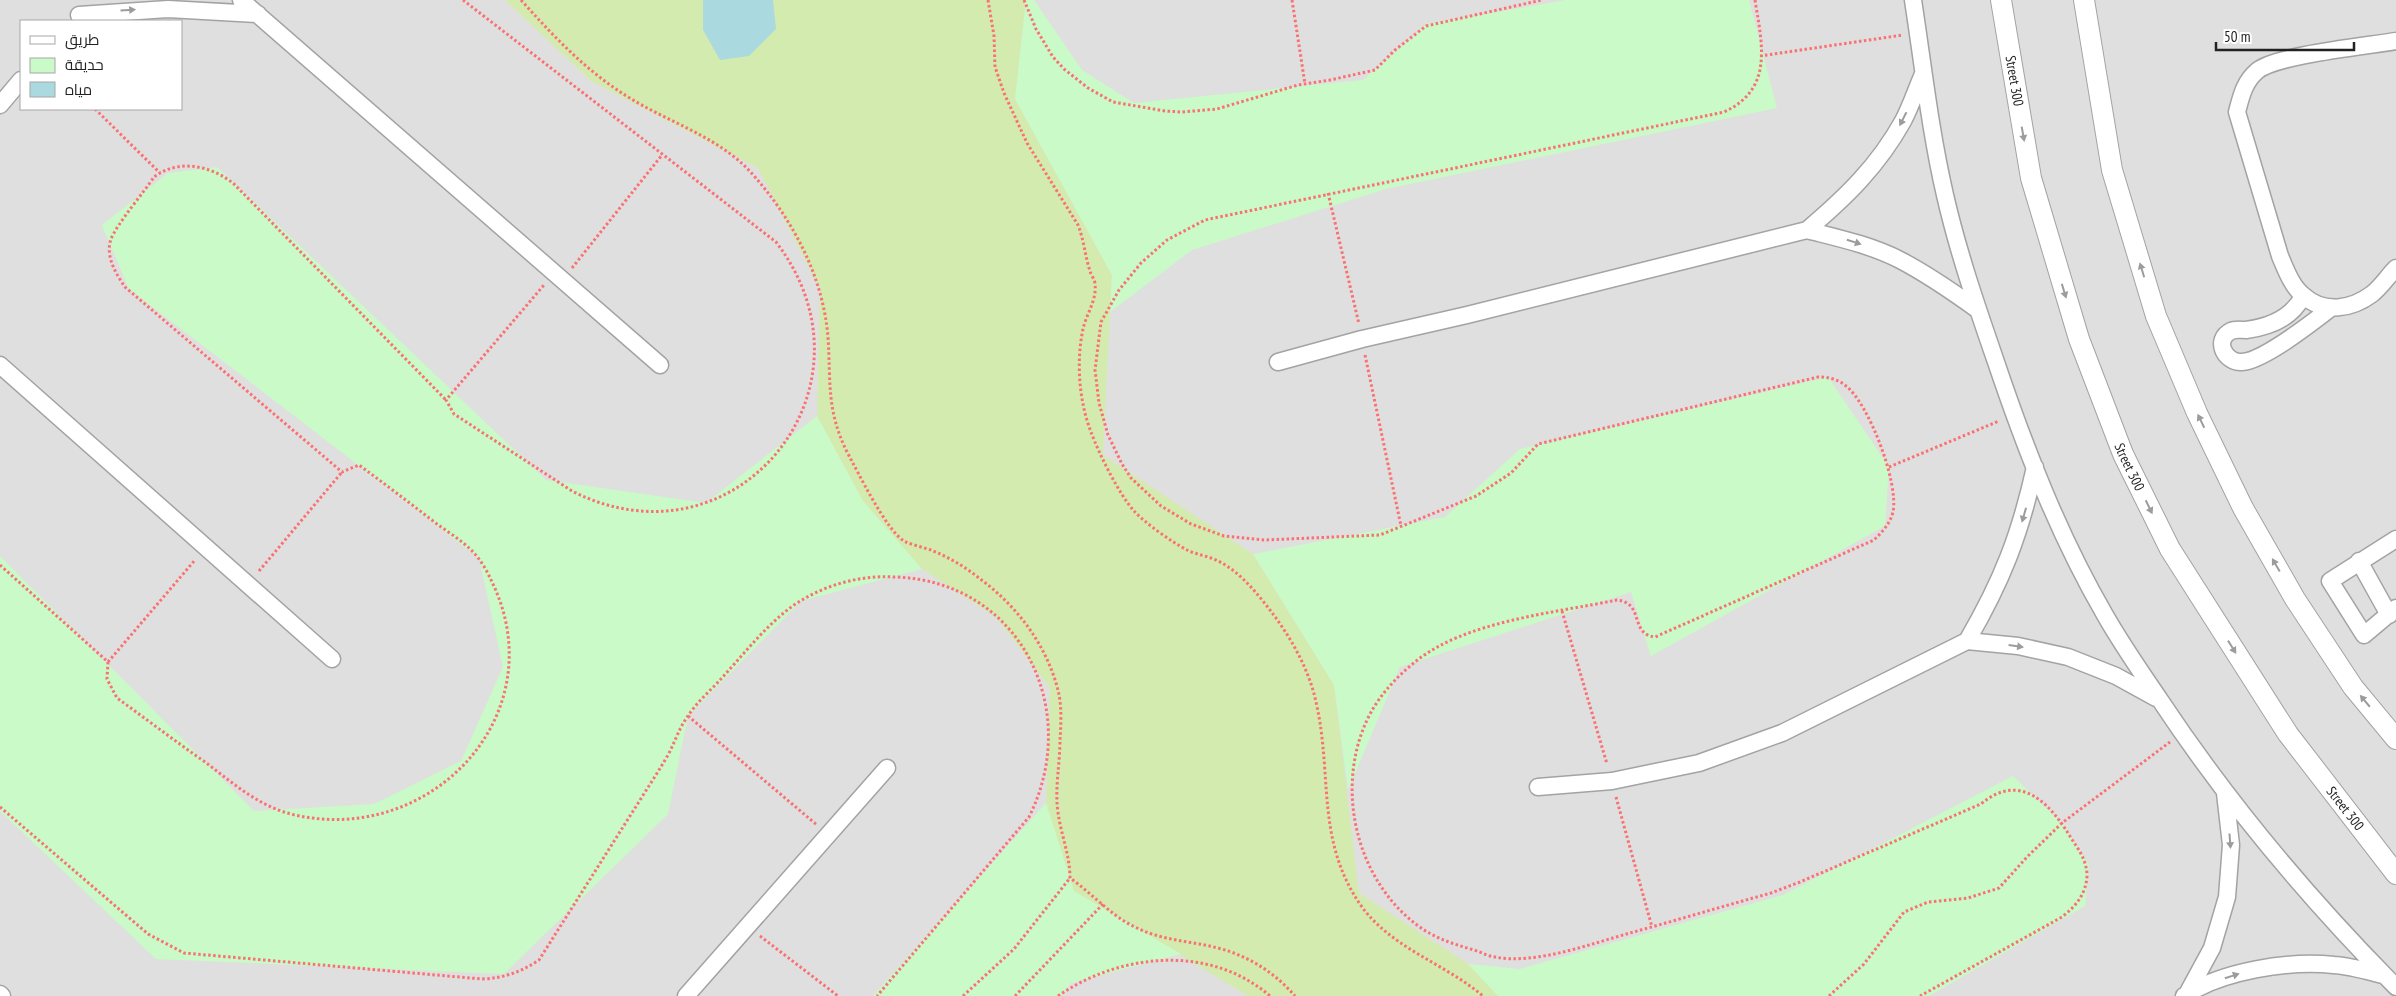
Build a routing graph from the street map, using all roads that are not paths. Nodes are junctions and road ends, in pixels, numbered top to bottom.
1 (92, 0) edge
2 (240, 0) edge
3 (1913, 0) edge
4 (2001, 0) edge
5 (2088, 5) edge
6 (258, 14) junction
7 (76, 18) edge
8 (2396, 41) edge
9 (1923, 74) junction
10 (20, 81) edge
11 (0, 105) edge
12 (1807, 230) junction
13 (2396, 268) edge
14 (2303, 296) junction
15 (2330, 308) junction
16 (1978, 310) junction
17 (2263, 326) junction
18 (2276, 345) junction
19 (1278, 362) dead end
20 (0, 364) edge
21 (660, 365) dead end
22 (2035, 467) junction
23 (2396, 539) edge
24 (2359, 562) junction
25 (2393, 611) edge
26 (1967, 641) junction
27 (332, 659) dead end
28 (2161, 701) junction
29 (2396, 739) edge
30 (887, 768) dead end
31 (1538, 788) dead end
32 (2224, 792) junction
33 (2396, 874) edge
34 (2384, 974) junction
35 (2396, 987) edge
36 (2185, 995) edge
37 (686, 996) edge

1 - 7 street
2 - 6 street
3 - 9 street
4 -> 33 street, Street 300
29 -> 5 street
7 -> 6 street
6 - 21 street
8 - 14 street
9 -> 12 street
9 - 16 street
10 - 11 street
12 -> 16 street
12 - 19 street
13 - 15 street
14 - 15 street
14 - 17 street
15 - 18 street
16 - 22 street
17 - 18 street
17 - 18 street
20 - 27 street
22 -> 26 street
22 - 28 street
23 - 24 street
24 - 25 street
24 - 25 street
26 -> 28 street
26 - 31 street
28 - 32 street
30 - 37 street
32 - 34 street
32 -> 36 street
34 - 35 street
36 -> 34 street

